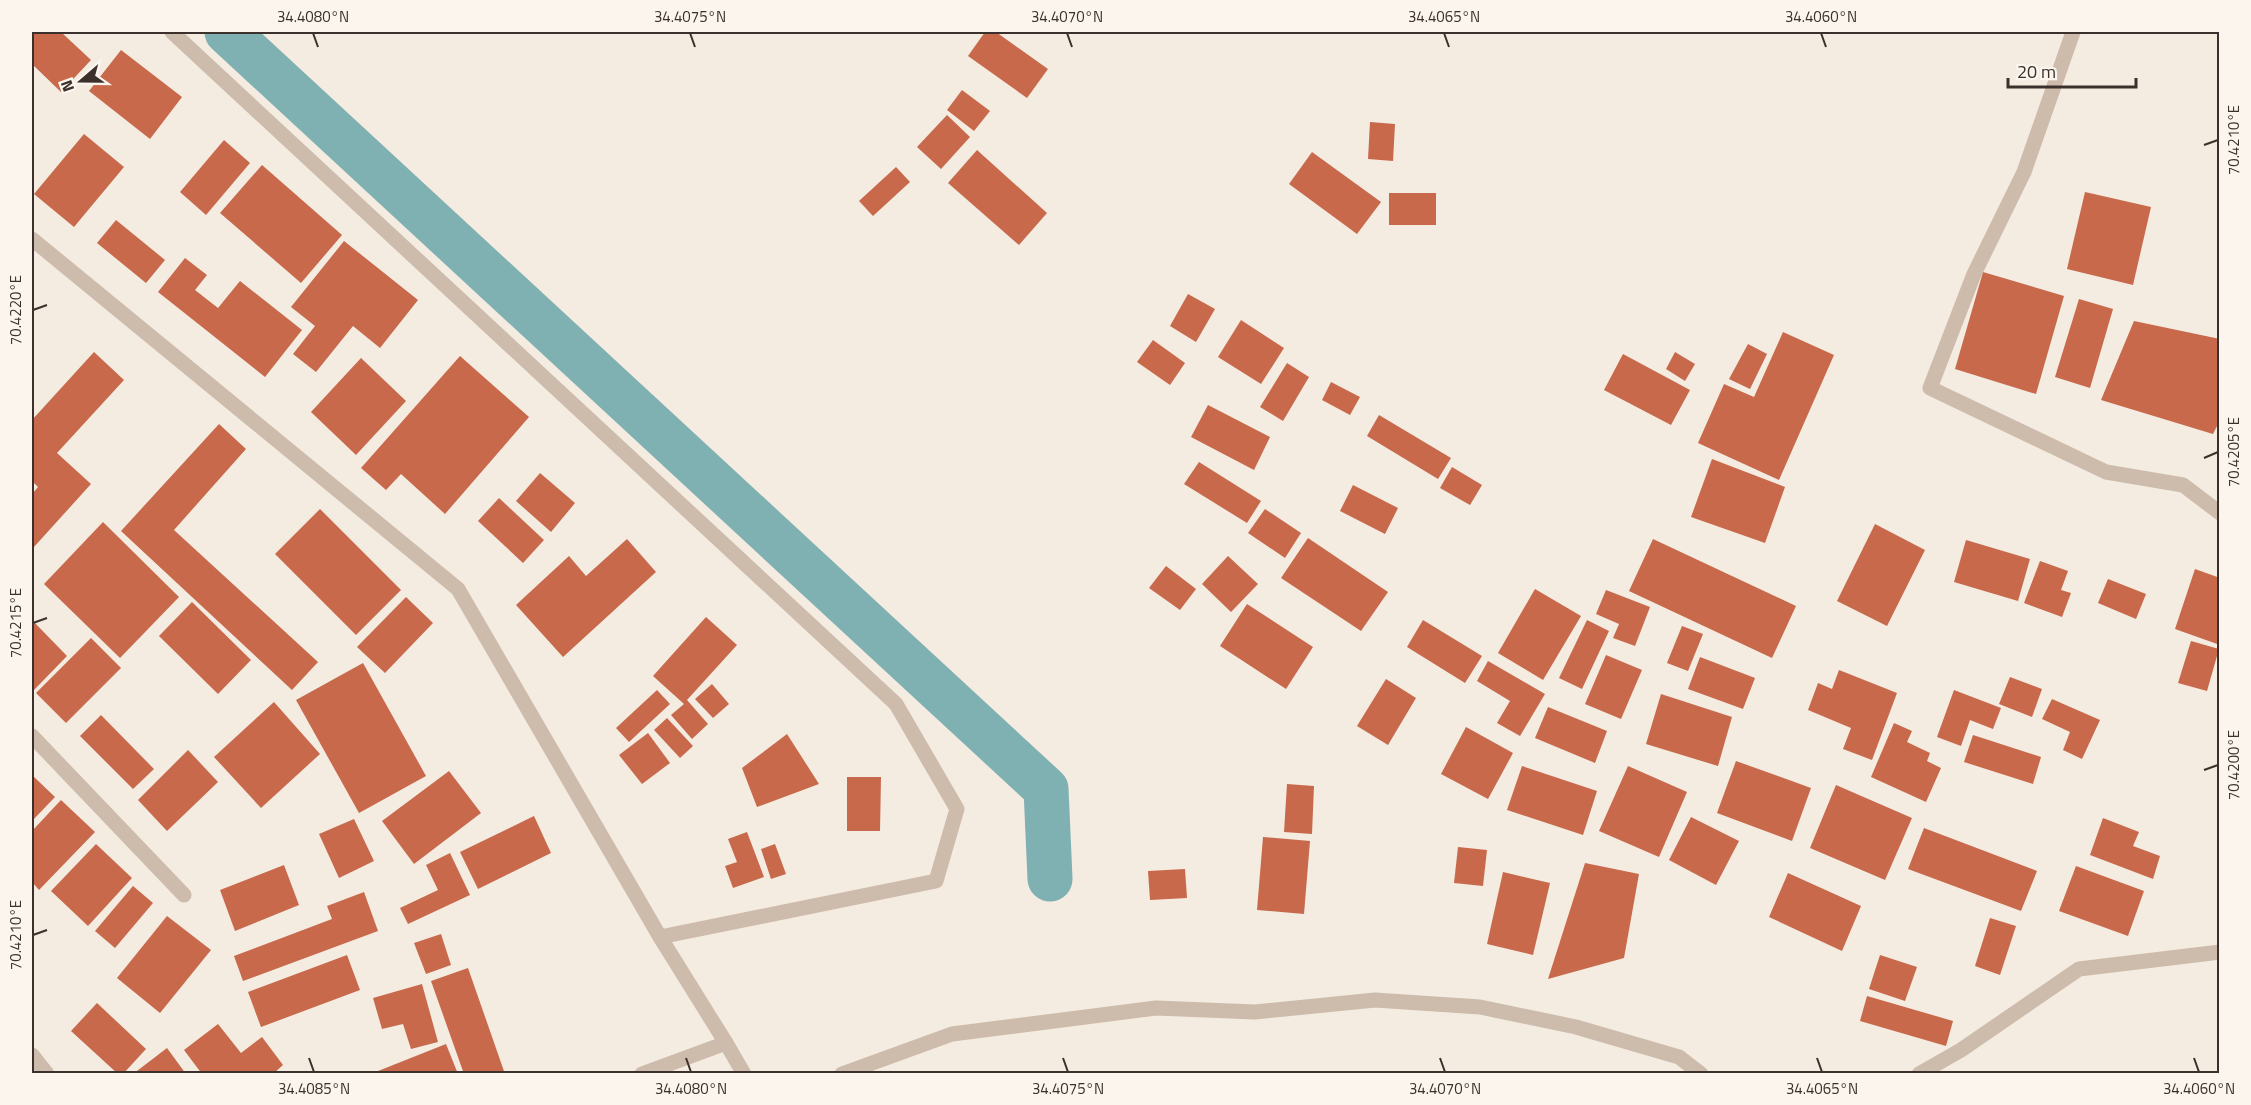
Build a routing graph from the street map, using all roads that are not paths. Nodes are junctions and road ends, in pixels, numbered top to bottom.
1 (172, 32) edge
2 (2073, 32) edge
3 (32, 239) edge
4 (2220, 513) edge
5 (32, 736) edge
6 (184, 895) dead end
7 (660, 937) junction
8 (2220, 952) edge
9 (726, 1043) junction
10 (32, 1055) edge
11 (47, 1074) edge
12 (642, 1074) edge
13 (744, 1074) edge
14 (842, 1074) edge
15 (1701, 1074) edge
16 (1919, 1074) edge

1 - 7 street
2 - 4 street
3 - 7 street
5 - 6 street
7 - 9 street
8 - 16 street
9 - 12 street
9 - 13 street
10 - 11 street
14 - 15 street

